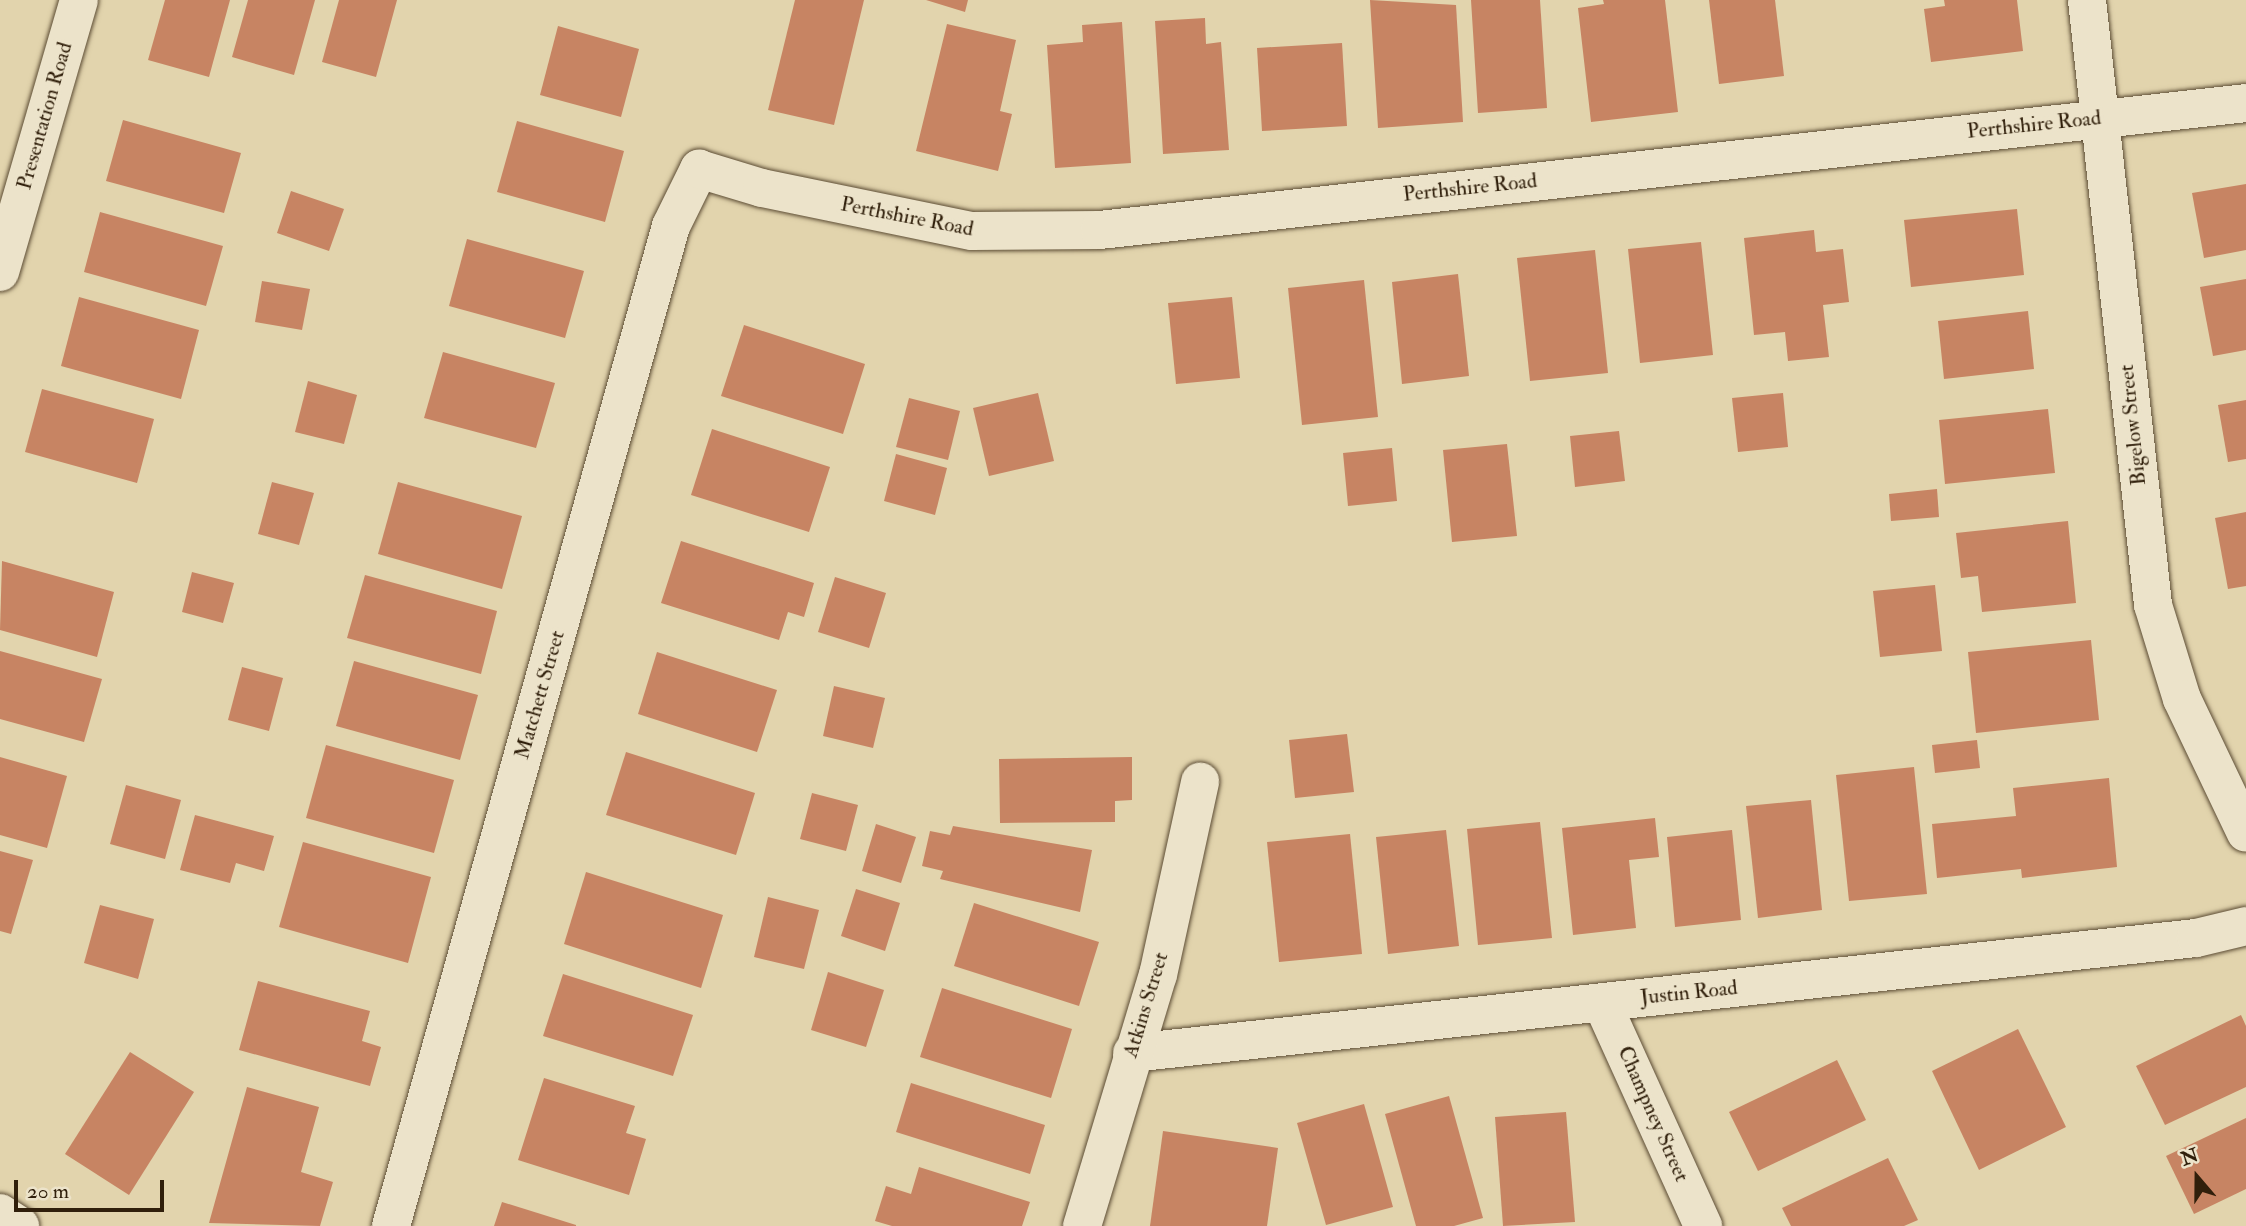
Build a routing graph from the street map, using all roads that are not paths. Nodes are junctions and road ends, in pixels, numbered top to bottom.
1 (79, 0) edge
2 (2087, 0) edge
3 (2246, 103) edge
4 (2098, 118) junction
5 (699, 169) joint
6 (0, 272) edge
7 (1200, 782) dead end
8 (2246, 833) edge
9 (2246, 926) edge
10 (1602, 1003) junction
11 (1132, 1053) junction
12 (0, 1213) edge
13 (20, 1226) edge
14 (391, 1226) edge
15 (1082, 1226) edge
16 (1703, 1226) edge

1 - 6 street, Presentation Road
2 - 4 street, Bigelow Street
3 - 4 street, Perthshire Road
4 - 5 street, Perthshire Road
4 - 8 street, Bigelow Street
5 - 14 street, Matchett Street
7 - 11 street, Atkins Street
9 - 10 street, Justin Road
10 - 11 street, Justin Road
10 - 16 street, Champney Street
11 - 15 street, Atkins Street
12 - 13 street

